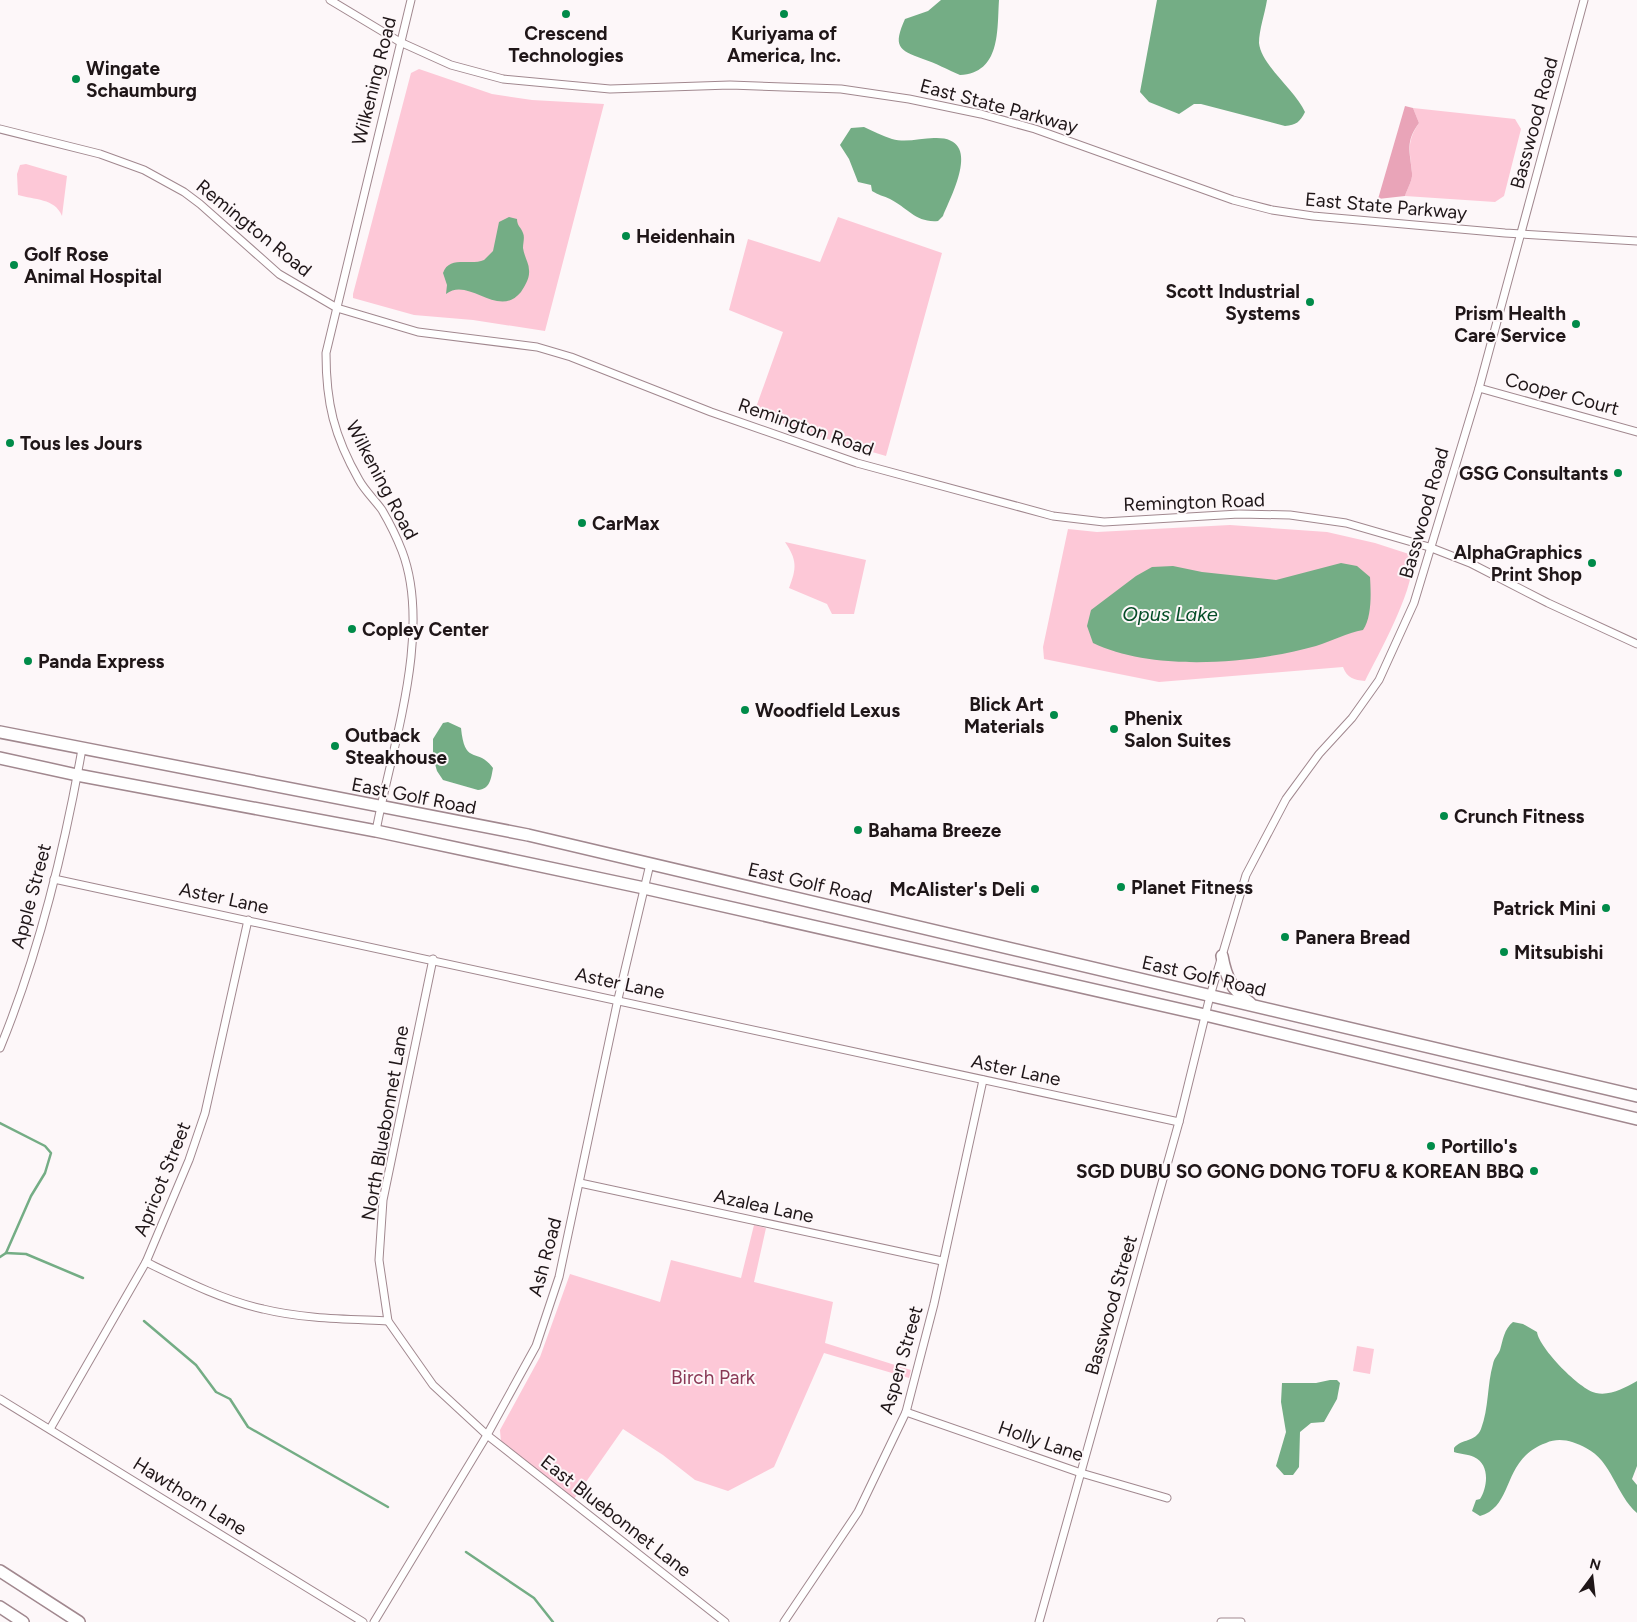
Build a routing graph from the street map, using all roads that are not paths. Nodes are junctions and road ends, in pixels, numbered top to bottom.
1 (330, 0) edge
2 (411, 0) edge
3 (1584, 0) edge
4 (400, 42) junction
5 (0, 129) edge
6 (1522, 234) junction
7 (1637, 241) edge
8 (337, 308) junction
9 (1479, 388) junction
10 (1637, 432) edge
11 (1429, 547) junction
12 (1637, 644) edge
13 (0, 732) edge
14 (82, 749) junction
15 (0, 758) edge
16 (77, 775) junction
17 (380, 807) junction
18 (376, 831) junction
19 (650, 864) junction
20 (54, 879) junction
21 (644, 888) junction
22 (248, 920) junction
23 (1222, 956) junction
24 (433, 959) junction
25 (1210, 996) junction
26 (618, 999) junction
27 (1253, 1006) junction
28 (1205, 1015) junction
29 (0, 1048) edge
30 (983, 1080) junction
31 (1637, 1096) edge
32 (1637, 1119) edge
33 (1179, 1122) junction
34 (580, 1183) junction
35 (942, 1261) junction
36 (146, 1262) junction
37 (388, 1321) junction
38 (0, 1399) edge
39 (906, 1412) junction
40 (50, 1428) junction
41 (487, 1436) junction
42 (1081, 1472) junction
43 (1167, 1498) dead end
44 (0, 1571) edge
45 (0, 1608) edge
46 (23, 1622) edge
47 (78, 1622) edge
48 (363, 1622) edge
49 (374, 1622) edge
50 (725, 1622) edge
51 (784, 1622) edge
52 (1039, 1622) edge
53 (1221, 1622) edge
54 (1241, 1622) edge

1 - 4 street, East State Parkway
2 - 4 street, Wilkening Road
3 - 6 street, Basswood Road
4 - 6 street, East State Parkway
4 - 8 street, Wilkening Road
5 - 8 street, Remington Road
6 - 7 street, East State Parkway
6 - 9 street, Basswood Road
8 - 11 street, Remington Road
8 - 17 street, Wilkening Road
9 - 10 street, Cooper Court
9 - 11 street, Basswood Road
11 - 12 street, Remington Road
11 - 23 street, Basswood Road
13 - 14 main road, East Golf Road
14 - 16 street, Apple Street
14 - 17 main road, East Golf Road
15 - 16 main road, East Golf Road
16 - 18 main road, East Golf Road
16 - 20 street, Apple Street
17 - 18 street, Wilkening Road
17 - 19 main road, East Golf Road
18 - 21 main road, East Golf Road
19 - 21 street, Ash Road
19 - 25 main road, East Golf Road
20 - 22 street, Aster Lane
20 - 29 street, Apple Street
21 - 26 street, Ash Road
21 - 28 main road, East Golf Road
22 - 24 street, Aster Lane
22 - 36 street, Apricot Street
23 - 25 street, Basswood Road
23 - 27 main road
24 - 26 street, Aster Lane
24 - 37 street, North Bluebonnet Lane
25 - 27 main road, East Golf Road
25 - 28 street, Basswood Street
26 - 30 street, Aster Lane
26 - 34 street, Ash Road
27 - 31 main road, East Golf Road
28 - 32 main road, East Golf Road
28 - 33 street, Basswood Street
30 - 33 street, Aster Lane
30 - 35 street, Aspen Street
33 - 42 street, Basswood Street
34 - 35 street, Azalea Lane
34 - 41 street, Ash Road
35 - 39 street, Aspen Street
36 - 37 street
36 - 40 street, Apricot Street
37 - 41 street, North Bluebonnet Lane
38 - 40 street, Hawthorn Lane
39 - 42 street, Holly Lane
39 - 51 street, Aspen Street
40 - 48 street, Hawthorn Lane
41 - 49 street, Ash Road
41 - 50 street, East Bluebonnet Lane
42 - 43 street, Holly Lane
42 - 52 street, Basswood Street
44 - 47 main road
45 - 46 main road
53 - 54 street

